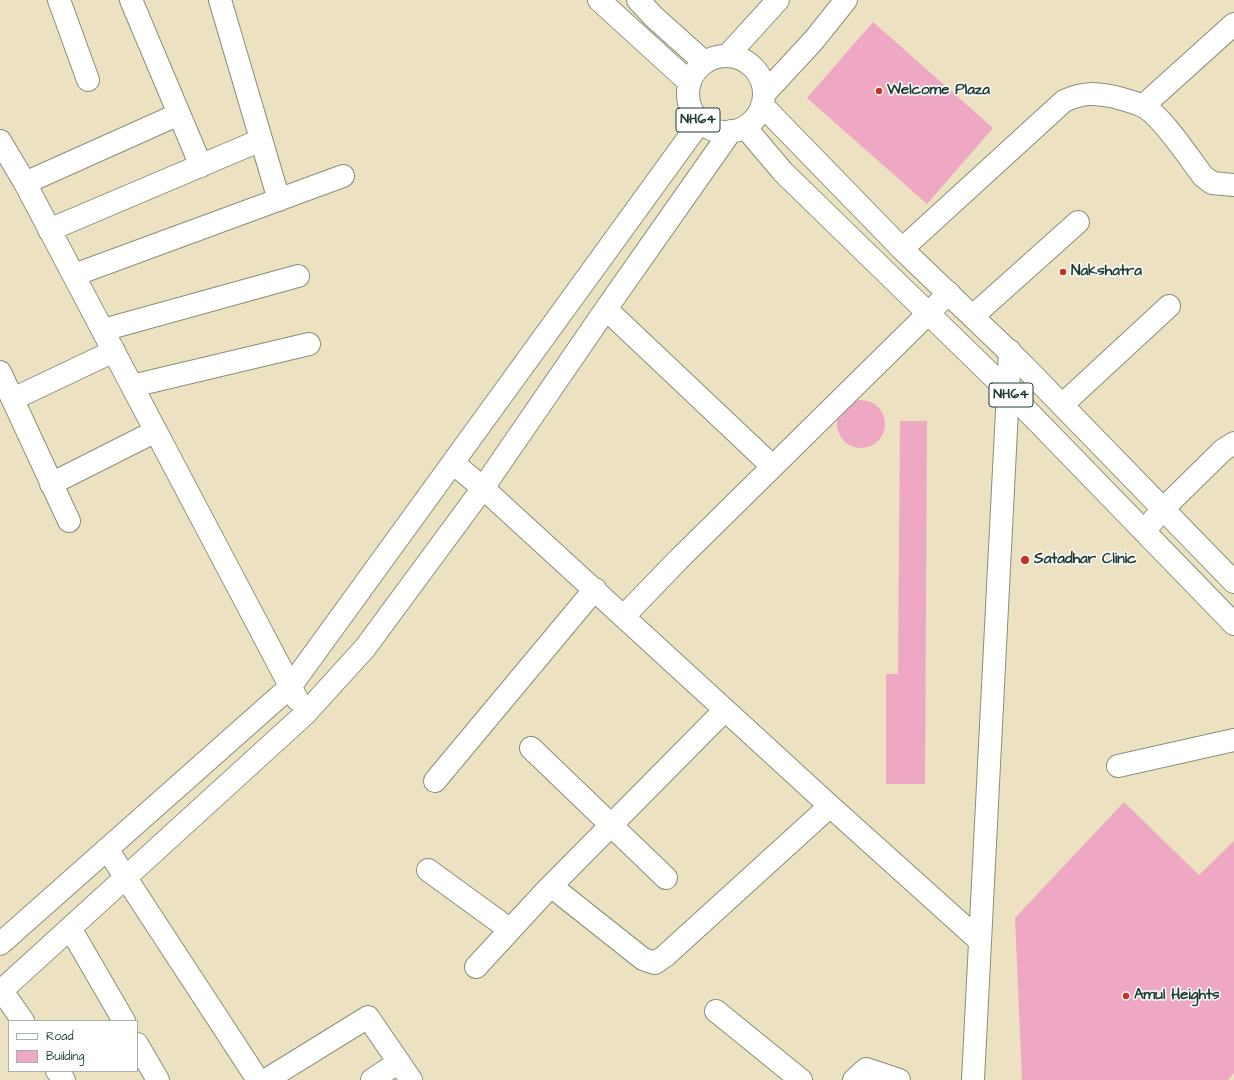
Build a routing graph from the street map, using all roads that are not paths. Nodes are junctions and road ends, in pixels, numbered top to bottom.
1 (59, 0) edge
2 (131, 0) edge
3 (220, 0) edge
4 (599, 0) edge
5 (638, 0) edge
6 (778, 0) edge
7 (846, 0) edge
8 (1234, 24) edge
9 (728, 55) junction
10 (704, 62) junction
11 (88, 80) dead end
12 (689, 82) junction
13 (763, 99) junction
14 (1143, 106) junction
15 (179, 114) junction
16 (700, 122) junction
17 (738, 129) junction
18 (0, 140) edge
19 (261, 140) junction
20 (201, 166) junction
21 (343, 176) dead end
22 (25, 183) junction
23 (1234, 185) edge
24 (279, 200) junction
25 (1078, 222) dead end
26 (49, 230) junction
27 (902, 249) junction
28 (74, 275) junction
29 (298, 276) dead end
30 (949, 292) junction
31 (1169, 306) dead end
32 (606, 309) junction
33 (928, 313) junction
34 (973, 316) junction
35 (103, 330) junction
36 (309, 344) dead end
37 (114, 351) junction
38 (1010, 351) junction
39 (0, 372) edge
40 (132, 386) junction
41 (1008, 391) junction
42 (12, 399) junction
43 (1062, 405) junction
44 (156, 431) junction
45 (1234, 443) edge
46 (453, 463) junction
47 (772, 466) junction
48 (51, 484) junction
49 (483, 488) junction
50 (1163, 509) junction
51 (68, 521) dead end
52 (1144, 531) junction
53 (1234, 582) edge
54 (595, 589) junction
55 (624, 616) junction
56 (1234, 624) edge
57 (290, 687) junction
58 (725, 710) junction
59 (305, 714) junction
60 (1234, 740) edge
61 (531, 748) dead end
62 (1118, 766) dead end
63 (435, 782) dead end
64 (830, 806) junction
65 (612, 824) junction
66 (107, 849) junction
67 (428, 870) dead end
68 (126, 877) junction
69 (666, 878) dead end
70 (551, 886) junction
71 (70, 928) junction
72 (509, 929) junction
73 (979, 940) junction
74 (0, 944) edge
75 (476, 967) dead end
76 (1, 990) edge
77 (716, 1011) dead end
78 (22, 1020) edge
79 (123, 1020) edge
80 (138, 1046) edge
81 (399, 1062) junction
82 (158, 1080) edge
83 (258, 1080) edge
84 (266, 1080) edge
85 (372, 1080) edge
86 (411, 1080) edge
87 (801, 1080) edge
88 (854, 1080) edge
89 (899, 1080) edge
90 (973, 1080) edge

1 - 11 main road
2 - 15 main road
3 - 19 main road
4 - 12 main road
5 - 10 main road
6 - 9 main road
7 - 13 main road
8 - 14 main road
9 - 10 main road
9 - 13 main road, NH64
10 - 12 main road
12 - 16 main road, NH64
13 - 17 main road
13 - 27 main road, NH64
14 - 23 main road
14 - 27 main road
15 - 20 main road
15 - 22 main road
16 - 17 main road, NH64
16 - 46 main road
17 - 32 main road
17 - 33 main road, NH64
18 - 22 main road
19 - 20 main road
19 - 24 main road
20 - 26 main road
21 - 24 main road
22 - 26 main road
24 - 28 main road
25 - 34 main road
26 - 28 main road
27 - 30 main road, NH64
28 - 35 main road
29 - 35 main road
30 - 33 main road
30 - 34 main road, NH64
31 - 43 main road
32 - 47 main road
32 - 49 main road
33 - 41 main road, NH64
33 - 47 main road
34 - 38 main road, NH64
35 - 37 main road
36 - 40 main road
37 - 40 main road
37 - 42 main road
38 - 41 main road
38 - 43 main road, NH64
39 - 42 main road
40 - 44 main road
41 - 52 main road, NH64
41 - 73 main road
42 - 48 main road
43 - 50 main road, NH64
44 - 48 main road
44 - 57 main road
45 - 50 main road
46 - 49 main road
46 - 57 main road
47 - 55 main road
48 - 51 main road
49 - 54 main road
49 - 59 main road
50 - 52 main road
50 - 53 main road, NH64
52 - 56 main road, NH64
54 - 55 main road
54 - 63 main road
55 - 58 main road
57 - 59 main road
57 - 66 main road
58 - 64 main road
58 - 65 main road
59 - 68 main road
60 - 62 main road
61 - 65 main road
64 - 70 main road
64 - 73 main road
65 - 69 main road
65 - 70 main road
66 - 68 main road
66 - 74 main road
67 - 72 main road
68 - 71 main road
68 - 83 main road
70 - 72 main road
71 - 76 main road
71 - 79 main road
72 - 75 main road
73 - 90 main road
76 - 78 main road
77 - 87 main road
80 - 82 main road
81 - 84 main road
81 - 85 main road
81 - 86 main road
88 - 89 main road

